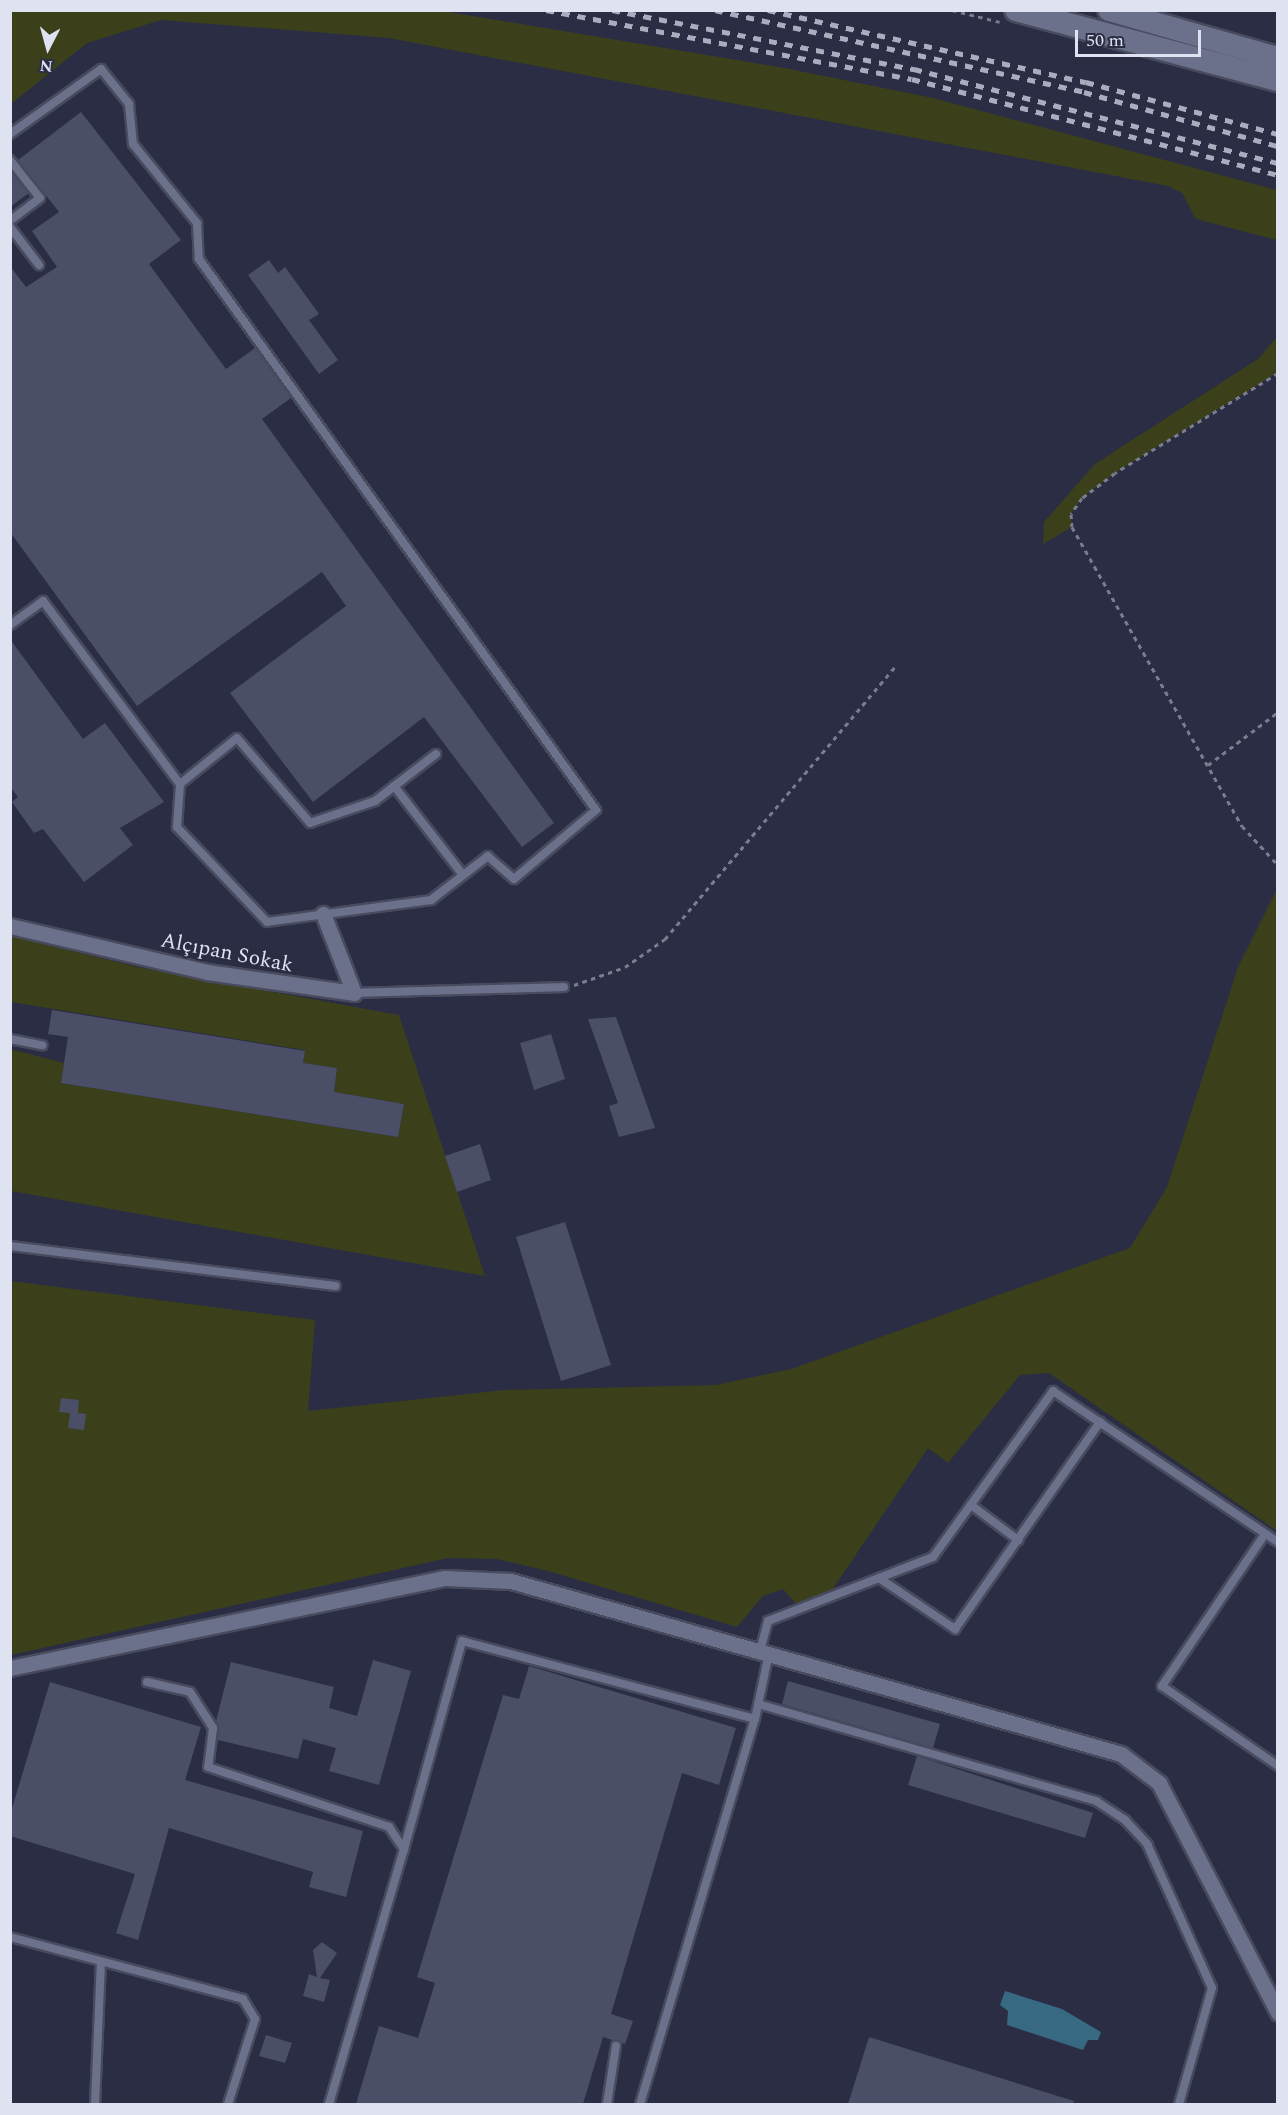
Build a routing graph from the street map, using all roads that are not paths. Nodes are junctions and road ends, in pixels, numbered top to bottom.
1 (1016, 10) edge
2 (1109, 10) edge
3 (1278, 58) edge
4 (1278, 80) edge
5 (10, 134) edge
6 (10, 160) edge
7 (10, 221) edge
8 (10, 227) edge
9 (39, 265) dead end
10 (10, 625) edge
11 (436, 754) dead end
12 (180, 784) junction
13 (394, 786) junction
14 (463, 875) junction
15 (323, 914) junction
16 (10, 926) edge
17 (564, 987) road end
18 (354, 993) junction
19 (10, 1039) edge
20 (42, 1045) dead end
21 (10, 1246) edge
22 (336, 1286) dead end
23 (1100, 1422) junction
24 (971, 1505) junction
25 (1266, 1534) junction
26 (1018, 1540) junction
27 (1278, 1542) edge
28 (879, 1578) junction
29 (764, 1652) junction
30 (10, 1668) edge
31 (147, 1682) dead end
32 (758, 1704) junction
33 (755, 1719) junction
34 (1278, 1766) edge
35 (404, 1849) junction
36 (10, 1937) edge
37 (101, 1962) junction
38 (1278, 2013) edge
39 (616, 2046) dead end
40 (95, 2104) edge
41 (228, 2104) edge
42 (329, 2104) edge
43 (607, 2104) edge
44 (640, 2104) edge
45 (1179, 2104) edge

1 - 4 main road
2 - 3 main road
5 - 14 lane
6 - 7 lane
8 - 9 lane
10 - 12 lane
11 - 13 lane
12 - 13 lane
12 - 15 lane
13 - 14 lane
14 - 15 lane
15 - 18 street
16 - 18 street, Alçıpan Sokak
17 - 18 lane
19 - 20 lane
21 - 22 lane
23 - 24 lane
23 - 25 lane
23 - 26 lane
24 - 26 lane
24 - 28 lane
25 - 27 lane
25 - 34 lane
26 - 28 lane
28 - 29 lane
29 - 30 street
29 - 32 lane
29 - 38 street
31 - 35 lane
32 - 33 lane
32 - 45 lane
33 - 35 lane
33 - 44 lane
35 - 42 lane
36 - 37 lane
37 - 40 lane
37 - 41 lane
39 - 43 lane

